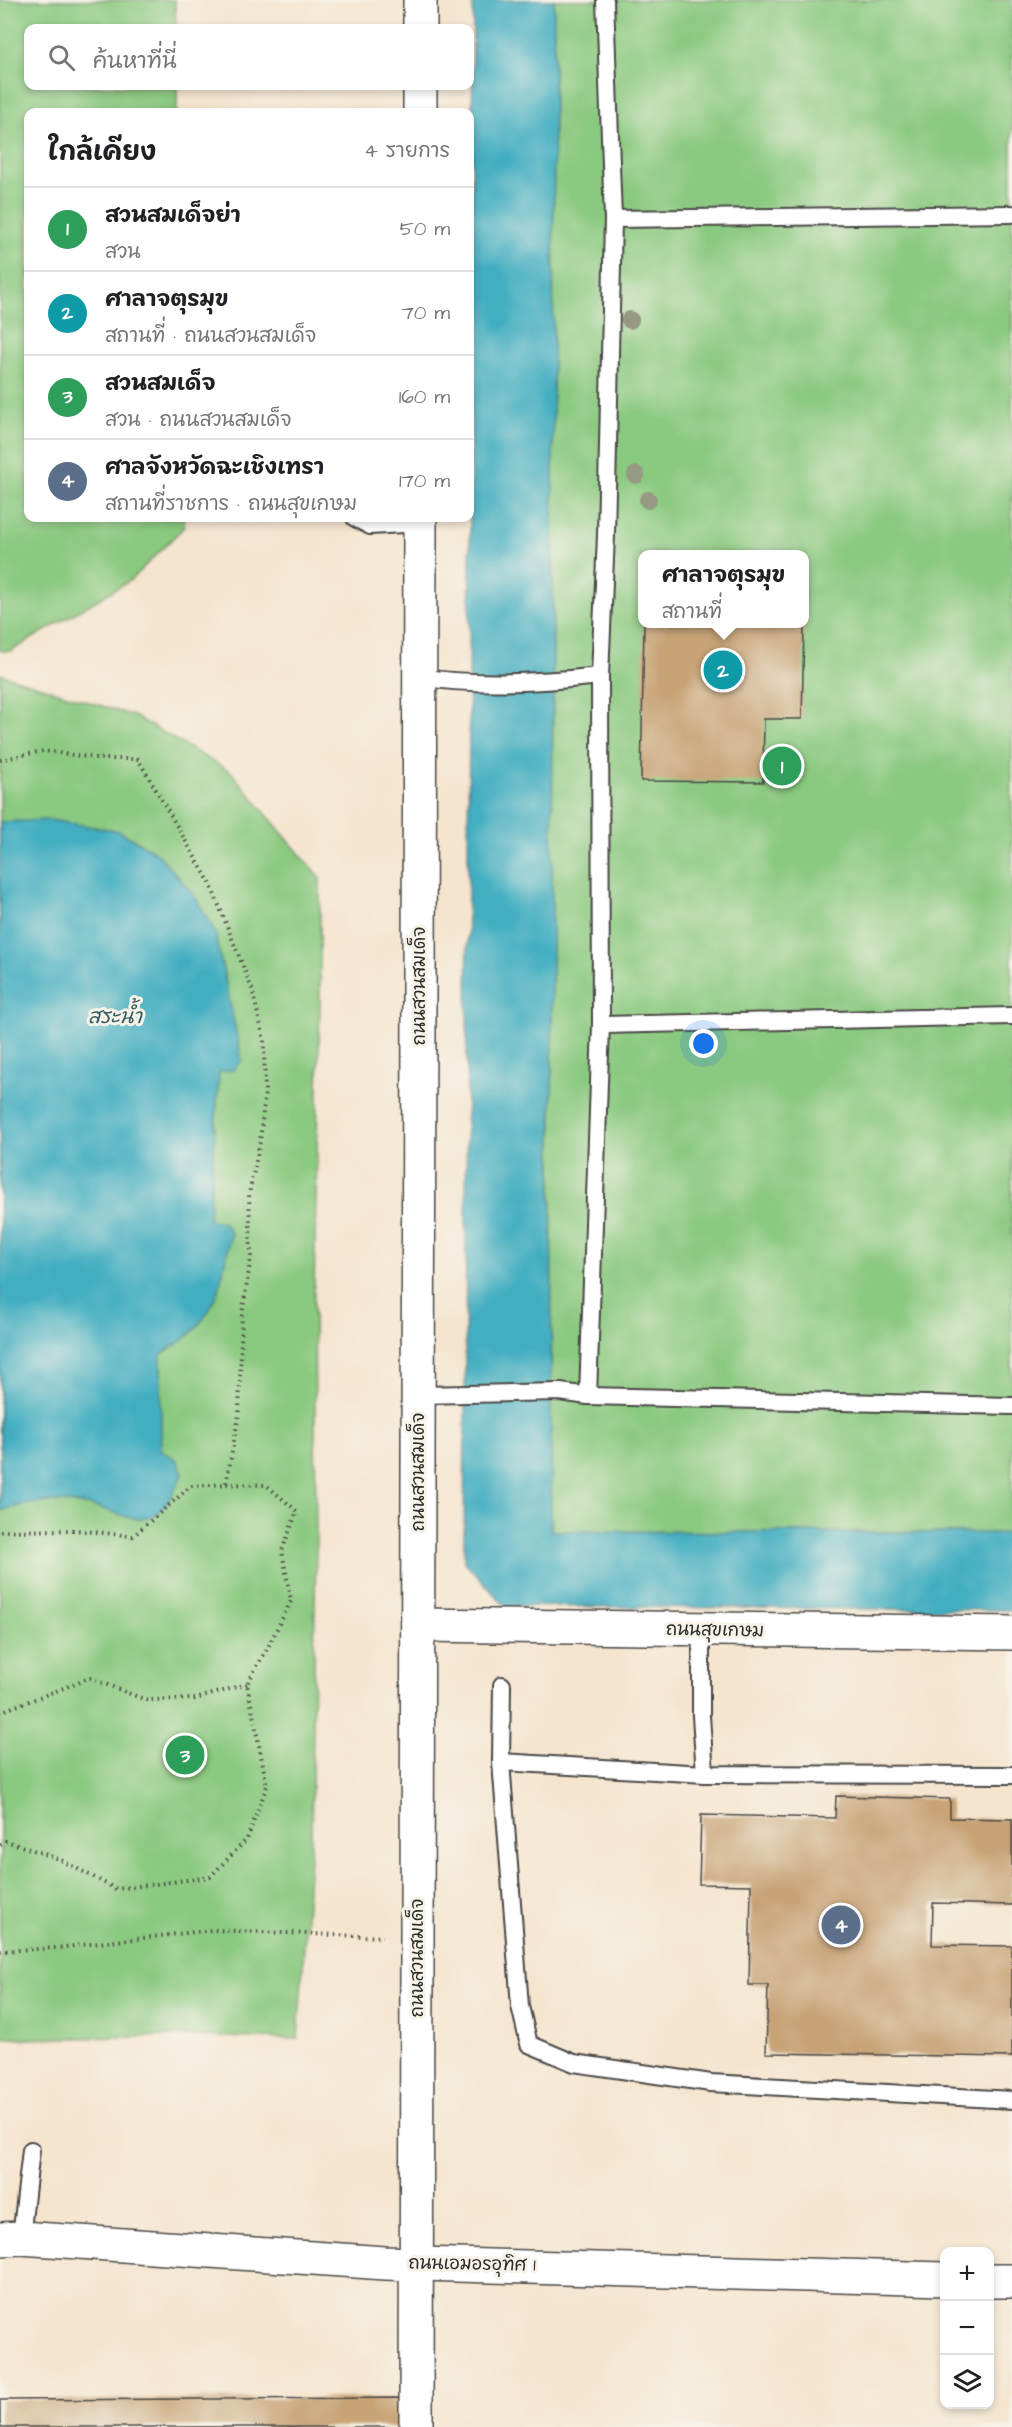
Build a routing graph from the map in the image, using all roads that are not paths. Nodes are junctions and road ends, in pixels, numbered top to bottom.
1 (420, 0) edge
2 (605, 0) edge
3 (420, 24) edge
4 (420, 90) edge
5 (420, 108) edge
6 (1012, 214) edge
7 (613, 219) junction
8 (362, 522) edge
9 (403, 522) edge
10 (420, 522) edge
11 (600, 676) junction
12 (432, 679) junction
13 (1012, 1016) edge
14 (602, 1025) junction
15 (418, 1395) junction
16 (588, 1395) junction
17 (1012, 1406) edge
18 (418, 1625) junction
19 (701, 1629) junction
20 (1012, 1634) edge
21 (502, 1685) dead end
22 (501, 1762) junction
23 (705, 1774) junction
24 (1012, 1775) edge
25 (1012, 2100) edge
26 (31, 2150) dead end
27 (11, 2238) edge
28 (417, 2263) junction
29 (940, 2279) edge
30 (994, 2281) edge
31 (1012, 2282) edge
32 (416, 2427) edge

1 - 3 street
2 - 7 lane
4 - 5 street
6 - 7 lane
7 - 11 lane
8 - 9 lane
10 - 12 street, ถนนสวนสมเด็จ
11 - 12 lane
11 - 14 lane
12 - 15 street, ถนนสวนสมเด็จ
13 - 14 lane
14 - 16 lane
15 - 16 lane
15 - 18 street, ถนนสวนสมเด็จ
16 - 17 lane
18 - 19 street, ถนนสุขเกษม
18 - 28 street, ถนนสวนสมเด็จ
19 - 20 street, ถนนสุขเกษม
19 - 23 lane
21 - 22 lane
22 - 23 lane
22 - 25 lane
23 - 24 lane
26 - 27 lane
27 - 28 street, ถนนเอมอรอุทิศ 1
28 - 29 street, ถนนเอมอรอุทิศ 1
28 - 32 street, ถนนสวนสมเด็จ
30 - 31 street

